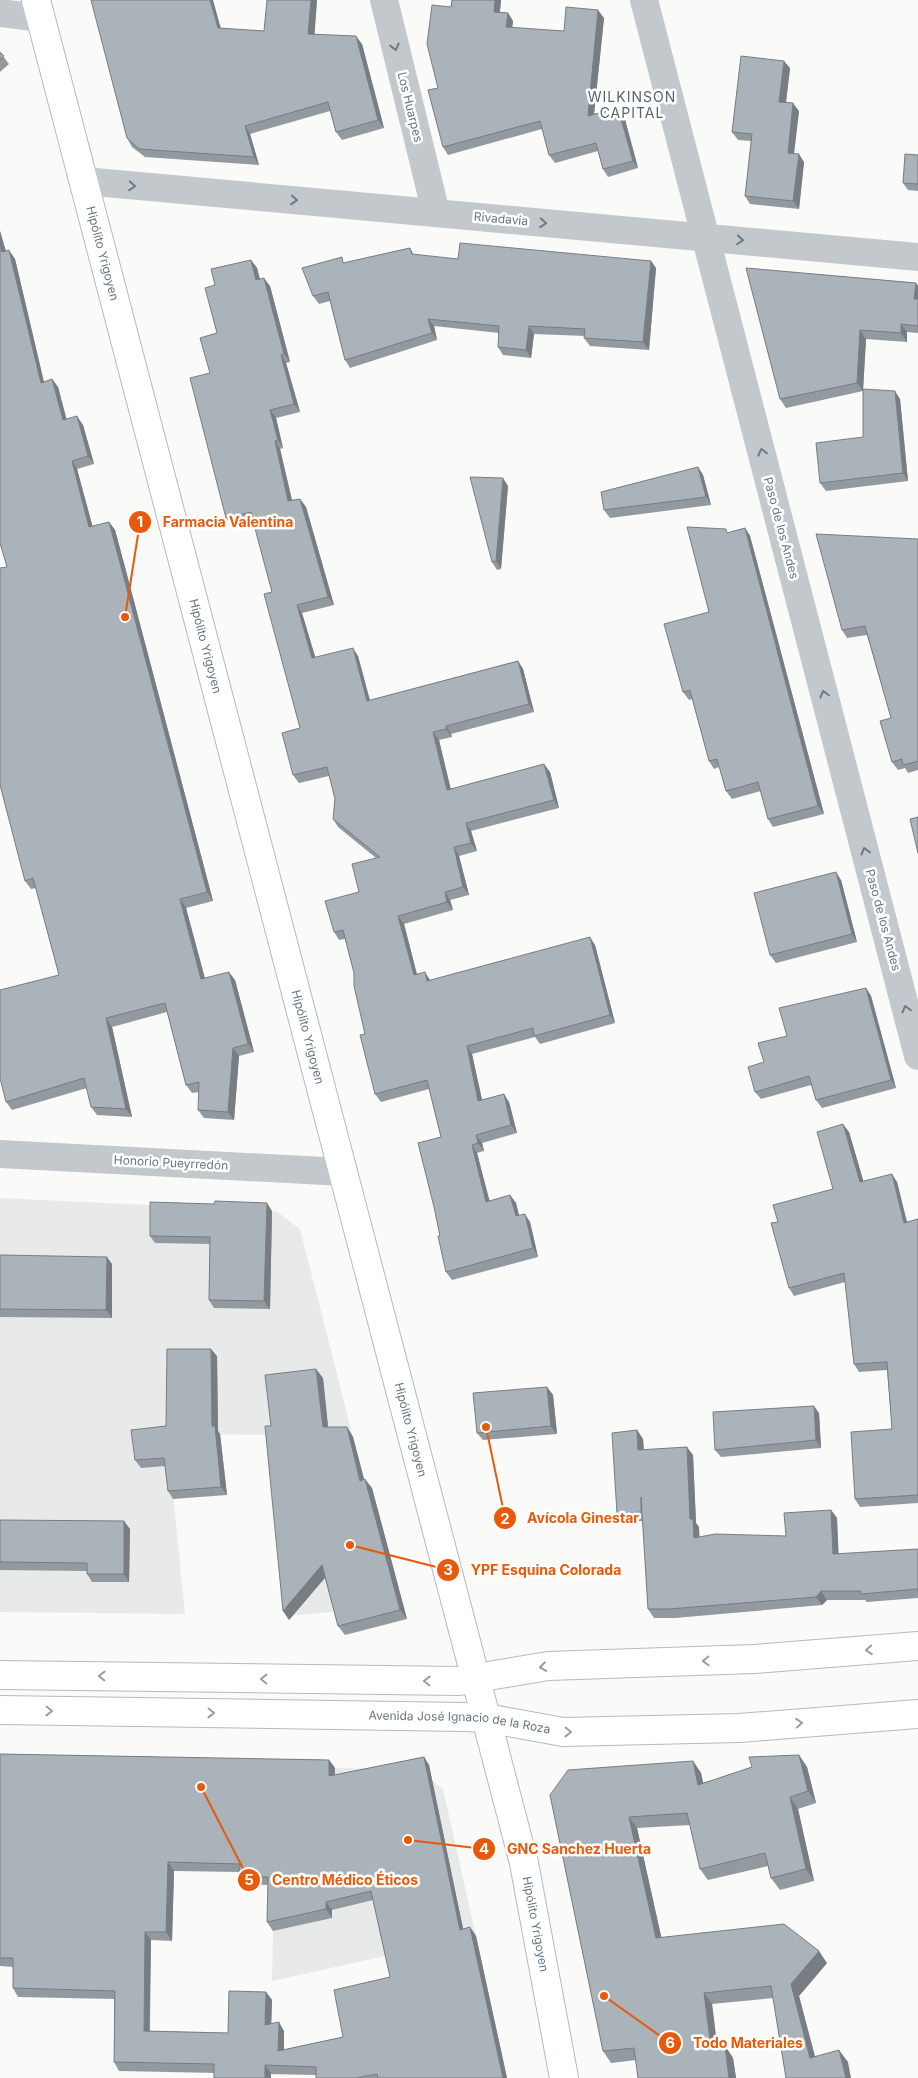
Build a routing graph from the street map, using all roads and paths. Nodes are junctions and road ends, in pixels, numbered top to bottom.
1 (384, 0) edge
2 (644, 0) edge
3 (38, 9) edge
4 (0, 13) edge
5 (84, 181) junction
6 (436, 213) junction
7 (706, 237) junction
8 (918, 257) edge
9 (918, 1056) edge
10 (0, 1154) edge
11 (343, 1172) junction
12 (918, 1646) edge
13 (0, 1675) edge
14 (475, 1679) junction
15 (0, 1710) edge
16 (918, 1714) edge
17 (486, 1718) junction
18 (564, 2078) edge

1 -> 6 street, Los Huarpes
2 - 7 street, Paso de los Andes
3 - 4 street
3 - 5 main road, Hipólito Yrigoyen
5 -> 6 street, Rivadavia
5 - 11 main road, Hipólito Yrigoyen
6 -> 7 street, Rivadavia
7 -> 8 street, Rivadavia
9 -> 7 street, Paso de los Andes
10 - 11 street, Honorio Pueyrredón
11 - 14 main road, Hipólito Yrigoyen
12 -> 14 main road
14 -> 13 main road
14 - 17 main road, Hipólito Yrigoyen
15 -> 17 main road, Avenida José Ignacio de la Roza
17 -> 16 main road, Avenida José Ignacio de la Roza
17 - 18 main road, Hipólito Yrigoyen

